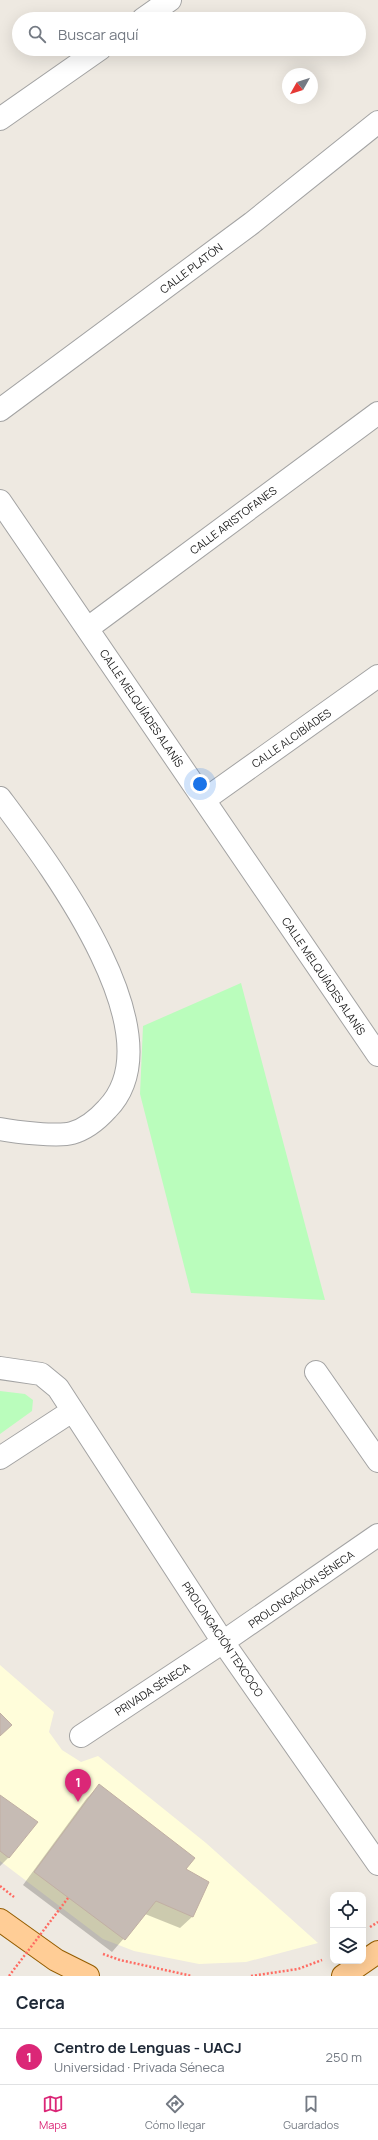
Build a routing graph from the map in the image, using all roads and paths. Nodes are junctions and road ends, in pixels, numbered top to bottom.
1 (170, 0) edge
2 (153, 12) edge
3 (90, 56) edge
4 (0, 119) edge
5 (378, 122) edge
6 (0, 410) edge
7 (378, 413) edge
8 (0, 501) edge
9 (88, 628) junction
10 (378, 676) edge
11 (0, 798) edge
12 (204, 800) junction
13 (378, 1055) edge
14 (0, 1129) edge
15 (0, 1368) edge
16 (316, 1372) dead end
17 (72, 1411) junction
18 (0, 1458) edge
19 (378, 1461) edge
20 (378, 1535) edge
21 (224, 1642) junction
22 (81, 1736) dead end
23 (378, 1864) edge
24 (0, 1886) edge
25 (68, 1898) dead end
26 (17, 1900) dead end
27 (0, 1920) edge
28 (45, 1922) dead end
29 (50, 1927) dead end
30 (378, 1952) edge
31 (99, 1953) dead end
32 (325, 1959) dead end
33 (350, 1973) edge
34 (9, 1976) edge
35 (88, 1976) edge
36 (192, 1976) edge
37 (251, 1976) edge

1 - 2 street
3 - 4 street
5 - 6 street, CALLE PLATÓN
7 - 9 street, CALLE ARISTOFANES
8 - 9 street, CALLE MELQUÍADES ALANÍS
9 - 12 street, CALLE MELQUÍADES ALANÍS
10 - 12 street, CALLE ALCIBÍADES
11 - 14 street
12 - 13 street, CALLE MELQUÍADES ALANÍS
15 - 17 street, PROLONGACIÓN TEXCOCO
16 - 19 street
17 - 18 street
17 - 21 street, PROLONGACIÓN TEXCOCO
20 - 21 street, PROLONGACIÓN SÉNECA
21 - 22 street, PRIVADA SÉNECA
21 - 23 street, PROLONGACIÓN TEXCOCO
24 - 26 path
25 - 34 path, bridge
27 - 35 main road
28 - 29 path
30 - 33 main road
31 - 36 path
32 - 37 path

